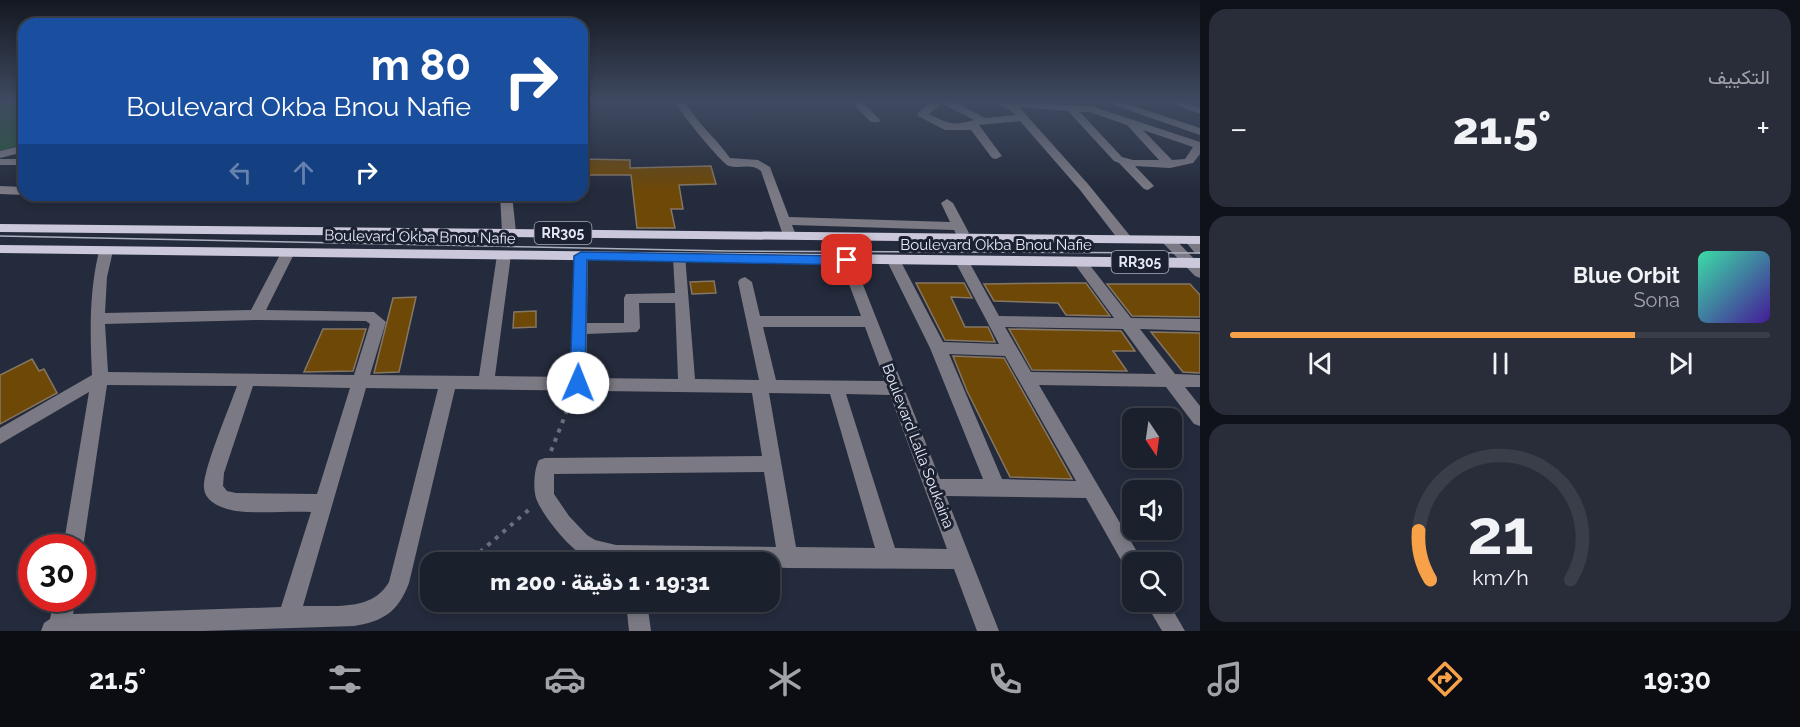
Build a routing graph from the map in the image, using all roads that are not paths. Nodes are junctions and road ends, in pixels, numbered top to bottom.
1 (703, 131) edge
2 (982, 131) edge
3 (1038, 131) edge
4 (1092, 131) edge
5 (1141, 131) edge
6 (1158, 131) edge
7 (1200, 146) edge
8 (18, 150) edge
9 (0, 155) edge
10 (996, 156) dead end
11 (0, 162) edge
12 (18, 162) edge
13 (1124, 162) junction
14 (1176, 163) junction
15 (1200, 170) edge
16 (1148, 186) dead end
17 (0, 190) edge
18 (18, 191) edge
19 (506, 201) edge
20 (947, 203) dead end
21 (784, 221) junction
22 (0, 228) edge
23 (961, 231) junction
24 (509, 232) junction
25 (789, 235) junction
26 (1126, 240) junction
27 (1168, 240) junction
28 (1197, 243) edge
29 (0, 249) edge
30 (106, 251) junction
31 (288, 252) junction
32 (504, 255) junction
33 (581, 256) junction
34 (680, 258) junction
35 (847, 260) junction
36 (894, 261) junction
37 (962, 261) junction
38 (1080, 262) junction
39 (1195, 263) edge
40 (1200, 273) edge
41 (745, 282) dead end
42 (682, 298) junction
43 (256, 315) junction
44 (97, 319) junction
45 (754, 321) junction
46 (995, 321) junction
47 (870, 322) junction
48 (1129, 325) junction
49 (1200, 325) edge
50 (579, 329) junction
51 (938, 348) junction
52 (1010, 350) junction
53 (100, 378) junction
54 (1027, 378) junction
55 (247, 380) junction
56 (359, 381) junction
57 (1170, 381) junction
58 (1200, 381) edge
59 (448, 382) junction
60 (486, 382) junction
61 (578, 383) junction
62 (687, 386) junction
63 (764, 386) junction
64 (836, 387) junction
65 (896, 388) junction
66 (1200, 419) edge
67 (0, 437) edge
68 (773, 464) junction
69 (996, 487) junction
70 (935, 488) junction
71 (1090, 490) junction
72 (323, 503) junction
73 (75, 534) edge
74 (601, 552) edge
75 (1127, 552) edge
76 (780, 558) edge
77 (788, 558) junction
78 (888, 558) junction
79 (961, 559) junction
80 (61, 612) edge
81 (638, 612) edge
82 (1162, 612) edge
83 (289, 617) junction
84 (56, 628) edge
85 (640, 631) edge
86 (988, 631) edge
87 (1174, 631) edge

1 - 21 street
2 - 10 street
3 - 26 street
4 - 13 street
5 - 14 street
6 - 7 street
7 - 14 street
8 - 9 street
11 - 12 street
13 - 14 street
13 - 16 street
14 - 15 street
17 - 18 street
19 - 24 street
20 - 23 street
21 - 23 street
21 - 25 street
22 - 24 main road, Boulevard Okba Bnou Nafie / RR305
23 - 25 main road, Boulevard Okba Bnou Nafie / RR305
23 - 26 main road, Boulevard Okba Bnou Nafie / RR305
24 - 25 main road, Boulevard Okba Bnou Nafie / RR305
26 - 27 main road, Boulevard Okba Bnou Nafie / RR305
27 - 28 main road, Boulevard Okba Bnou Nafie / RR305
27 - 39 street
29 - 30 main road, Boulevard Okba Bnou Nafie / RR305
30 - 31 main road, Boulevard Okba Bnou Nafie / RR305
30 - 44 street
31 - 32 main road, Boulevard Okba Bnou Nafie / RR305
31 - 43 street
32 - 33 main road, Boulevard Okba Bnou Nafie / RR305
32 - 60 street
33 - 34 main road, Boulevard Okba Bnou Nafie / RR305
33 - 50 street
34 - 35 main road, Boulevard Okba Bnou Nafie / RR305
34 - 42 street
35 - 36 main road, Boulevard Okba Bnou Nafie / RR305
35 - 47 street, Boulevard Lalla Soukaina
36 - 37 main road, Boulevard Okba Bnou Nafie / RR305
36 - 51 street
37 - 38 main road, Boulevard Okba Bnou Nafie / RR305
37 - 46 street
38 - 39 main road, Boulevard Okba Bnou Nafie / RR305
38 - 48 street
39 - 40 street
41 - 45 street
42 - 50 street
42 - 62 street
43 - 44 street
43 - 56 street
44 - 53 street
45 - 47 street
45 - 63 street
46 - 48 street
46 - 52 street
47 - 65 street, Boulevard Lalla Soukaina
48 - 49 street
48 - 57 street
50 - 61 street
51 - 52 street
51 - 69 street
52 - 54 street
53 - 55 street
53 - 67 street
53 - 73 street
54 - 57 street
54 - 71 street
55 - 56 street
55 - 72 street
56 - 59 street
56 - 72 street
57 - 58 street
57 - 66 street
59 - 60 street
59 - 83 street
60 - 61 street
61 - 62 street
62 - 63 street
63 - 64 street
63 - 68 street
64 - 65 street
64 - 78 street
65 - 70 street, Boulevard Lalla Soukaina
68 - 74 street
68 - 77 street
69 - 70 street
69 - 71 street
70 - 79 street, Boulevard Lalla Soukaina
71 - 75 street
72 - 83 street
76 - 77 street
77 - 78 street
78 - 79 street
79 - 86 street, Boulevard Lalla Soukaina
80 - 84 street
81 - 85 street
82 - 87 street
83 - 84 street

